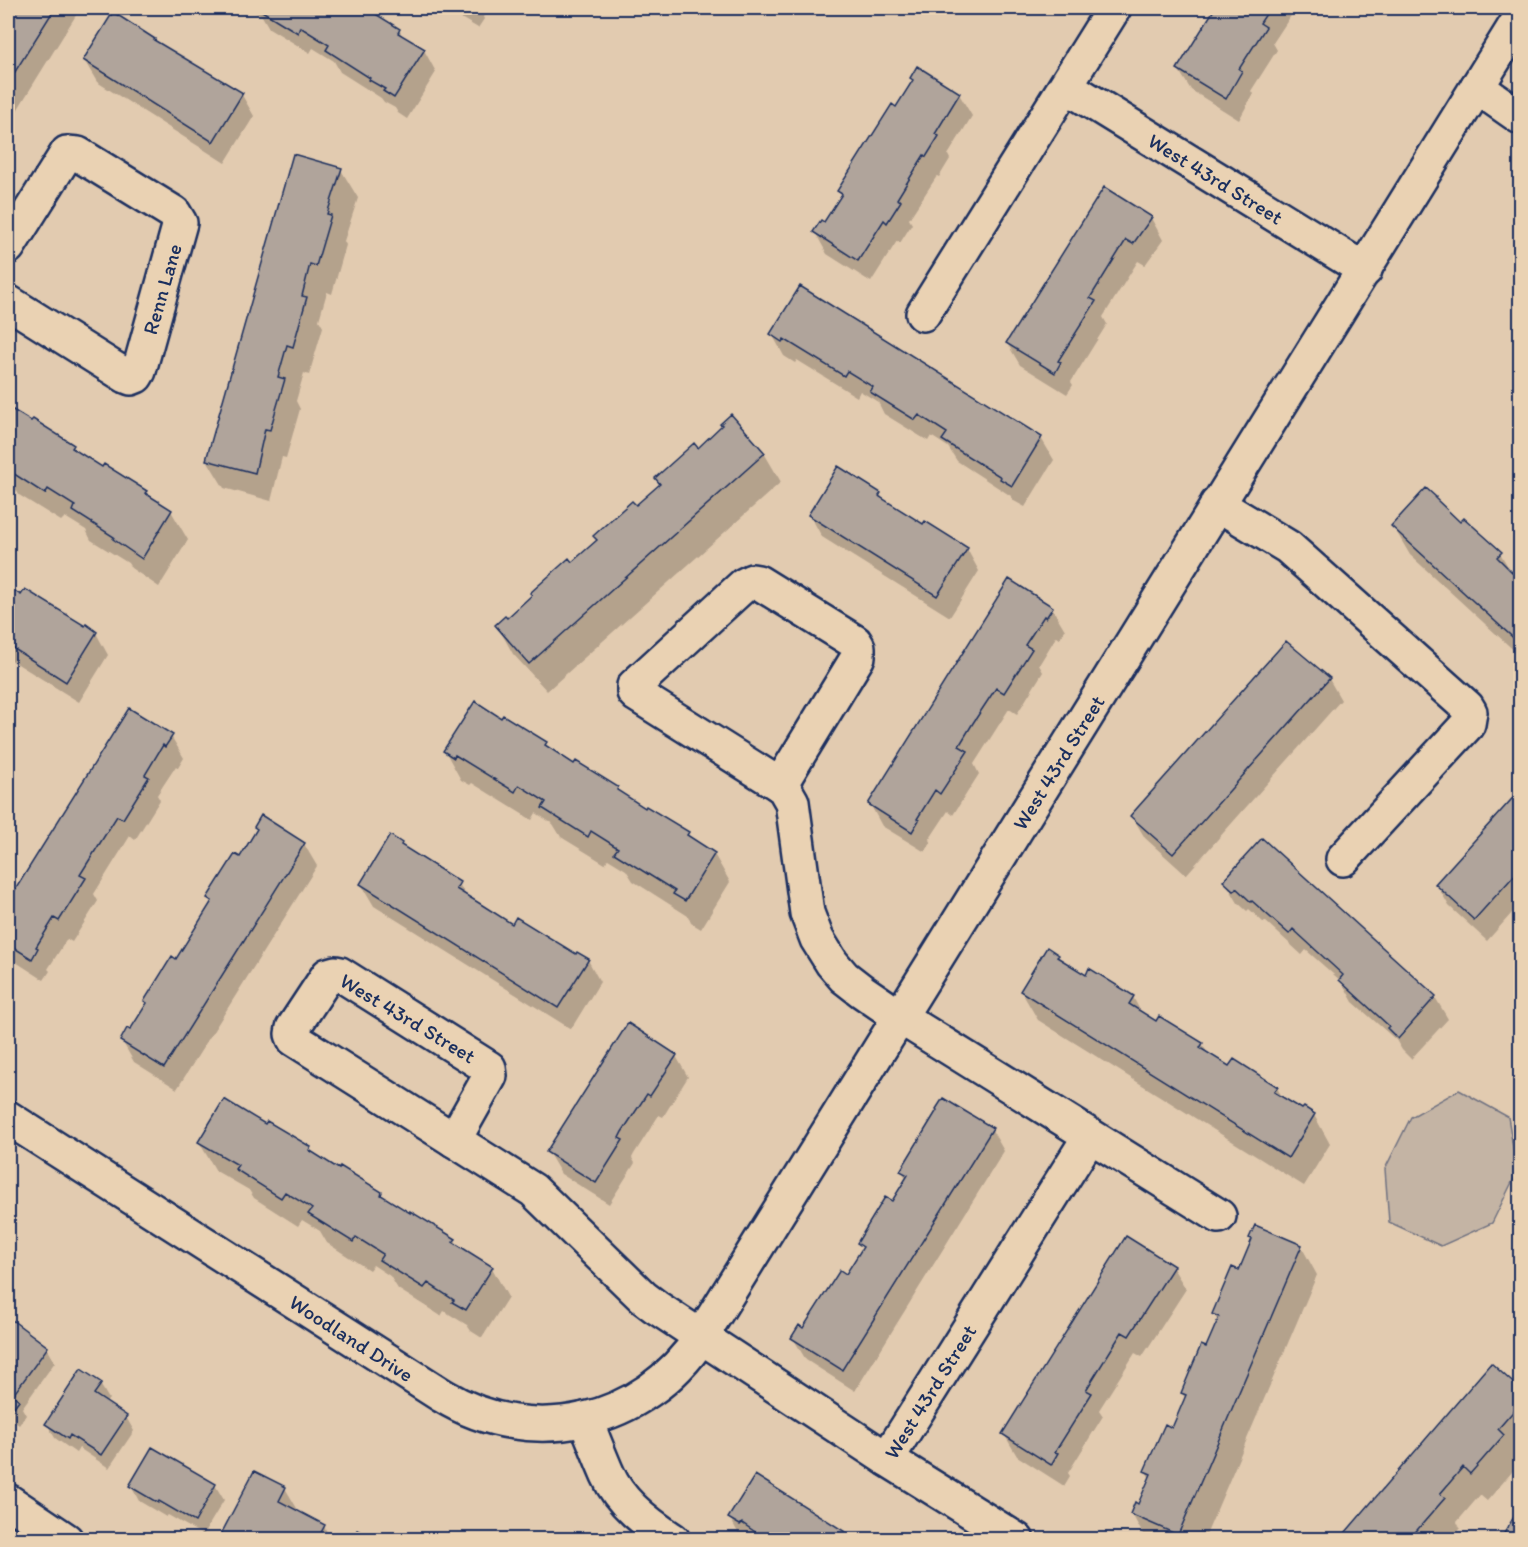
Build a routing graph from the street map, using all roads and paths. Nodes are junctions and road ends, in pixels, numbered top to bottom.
1 (1114, 8) edge
2 (1521, 18) edge
3 (1066, 86) junction
4 (1477, 87) junction
5 (1521, 117) edge
6 (8, 247) edge
7 (1365, 270) junction
8 (8, 302) edge
9 (923, 314) dead end
10 (1217, 504) junction
11 (780, 785) junction
12 (1343, 859) dead end
13 (900, 1017) junction
14 (8, 1118) edge
15 (1090, 1137) junction
16 (454, 1140) junction
17 (1219, 1216) dead end
18 (701, 1336) junction
19 (585, 1419) junction
20 (887, 1459) junction
21 (8, 1501) edge
22 (66, 1539) edge
23 (673, 1539) edge
24 (1017, 1539) edge

1 - 3 street
2 - 4 street, West 43rd Street
3 - 7 street, West 43rd Street
3 - 9 street
4 - 5 street
4 - 7 street, West 43rd Street
6 - 8 street, Renn Lane
7 - 10 street, West 43rd Street
10 - 12 street
10 - 13 street, West 43rd Street
11 - 11 street
11 - 13 street
13 - 15 street
13 - 18 street, West 43rd Street
14 - 19 street, Woodland Drive
15 - 17 street
15 - 20 street, West 43rd Street
16 - 16 street, West 43rd Street
16 - 18 street, West 43rd Street
18 - 19 street, West 43rd Street
18 - 20 street, West 43rd Street
19 - 23 street
20 - 24 street
21 - 22 street

